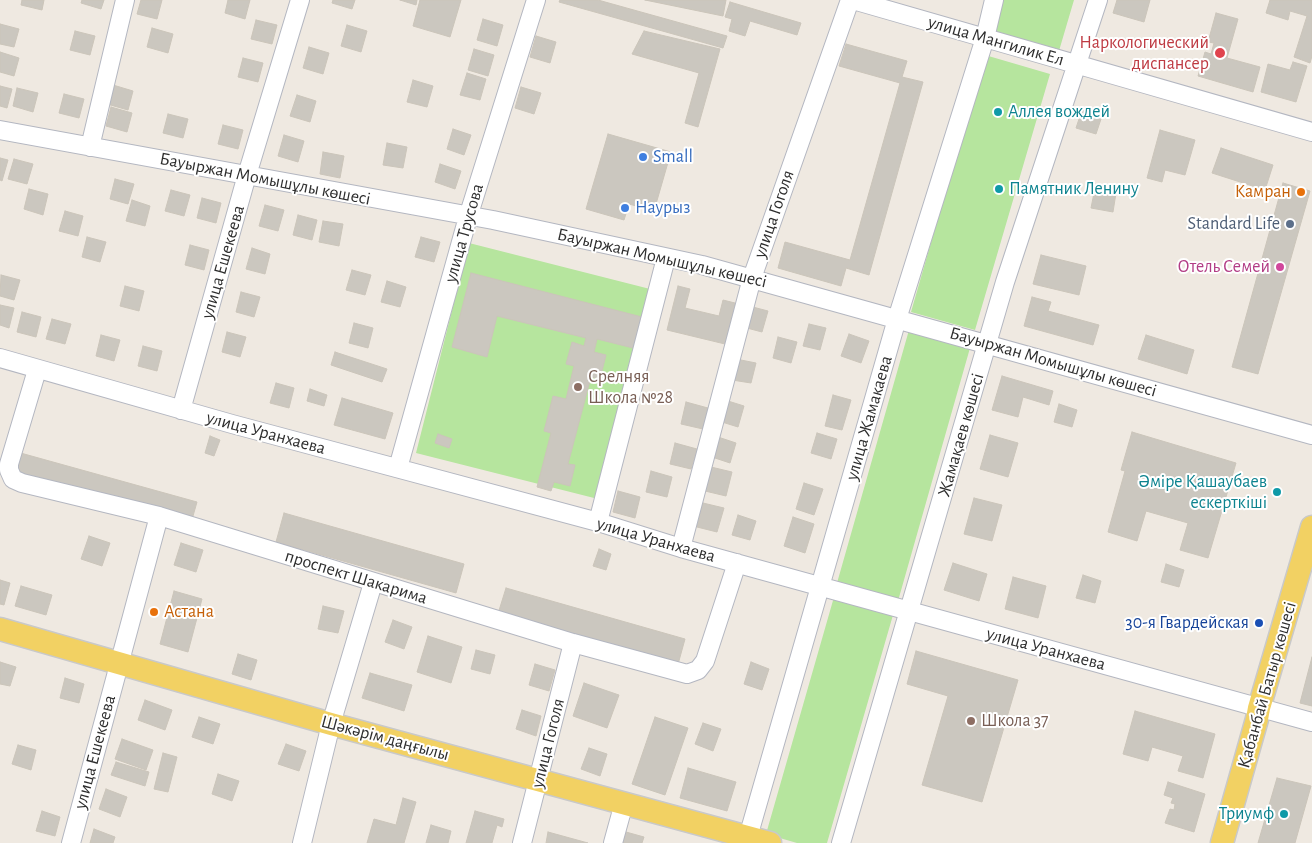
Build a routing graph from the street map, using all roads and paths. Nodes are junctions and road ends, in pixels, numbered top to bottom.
1 (125, 0) edge
2 (300, 0) edge
3 (536, 0) edge
4 (851, 0) edge
5 (994, 0) edge
6 (1098, 0) edge
7 (984, 38) junction
8 (1078, 63) junction
9 (0, 130) edge
10 (1312, 132) edge
11 (90, 148) junction
12 (247, 175) junction
13 (468, 217) junction
14 (666, 258) junction
15 (752, 278) junction
16 (897, 319) junction
17 (987, 343) junction
18 (0, 358) edge
19 (37, 370) junction
20 (181, 410) junction
21 (1312, 435) edge
22 (398, 468) junction
23 (158, 516) junction
24 (598, 522) junction
25 (1312, 527) edge
26 (681, 548) junction
27 (736, 563) junction
28 (373, 583) junction
29 (820, 586) junction
30 (909, 611) junction
31 (0, 629) edge
32 (573, 643) junction
33 (118, 662) junction
34 (1259, 708) junction
35 (1312, 722) edge
36 (331, 724) junction
37 (538, 780) junction
38 (624, 803) junction
39 (748, 837) junction
40 (71, 843) edge
41 (302, 843) edge
42 (522, 843) edge
43 (613, 843) edge
44 (770, 843) edge
45 (841, 843) edge
46 (1222, 843) edge

1 - 11 street
2 - 12 street, улица Ешекеева
3 - 13 street, улица Трусова
4 - 7 street, улица Мангилик Ел
4 - 15 street, улица Гоголя
5 - 7 street, улица Жамакаева
6 - 8 street, Жамақаев көшесі
7 - 8 street, улица Мангилик Ел
7 - 16 street, улица Жамакаева
8 - 10 street, улица Мангилик Ел
8 - 17 street, Жамақаев көшесі
9 - 11 street, Бауыржан Момышұлы көшесі
11 - 12 street, Бауыржан Момышұлы көшесі
12 - 13 street, Бауыржан Момышұлы көшесі
12 - 20 street, улица Ешекеева
13 - 14 street, Бауыржан Момышұлы көшесі
13 - 22 street, улица Трусова
14 - 15 street, Бауыржан Момышұлы көшесі
14 - 24 street
15 - 16 street, Бауыржан Момышұлы көшесі
15 - 26 street, улица Гоголя
16 - 17 street, Бауыржан Момышұлы көшесі
16 - 29 street, улица Жамакаева
17 - 21 street, Бауыржан Момышұлы көшесі
17 - 30 street, Жамақаев көшесі
18 - 19 street, улица Уранхаева
19 - 20 street, улица Уранхаева
19 - 23 street, проспект Шакарима
20 - 22 street, улица Уранхаева
22 - 24 street, улица Уранхаева
23 - 28 street, проспект Шакарима
23 - 33 street, улица Ешекеева
24 - 26 street, улица Уранхаева
25 - 34 main road, Қабанбай Батыр көшесі
26 - 27 street, улица Уранхаева
27 - 29 street, улица Уранхаева
27 - 32 street, проспект Шакарима
28 - 32 street, проспект Шакарима
28 - 36 street
29 - 30 street, улица Уранхаева
29 - 39 street, улица Жамакаева
30 - 34 street, улица Уранхаева
30 - 45 street, Жамақаев көшесі
31 - 33 main road, Шәкәрім даңғылы
32 - 37 street, улица Гоголя
33 - 36 main road, Шәкәрім даңғылы
33 - 40 street, улица Ешекеева
34 - 35 street, улица Уранхаева
34 - 46 main road, Қабанбай Батыр көшесі
36 - 37 main road, Шәкәрім даңғылы
36 - 41 street
37 - 38 main road, Шәкәрім даңғылы
37 - 42 street, улица Гоголя
38 - 39 main road, Шәкәрім даңғылы
38 - 43 street
39 - 44 main road, Шәкәрім даңғылы

